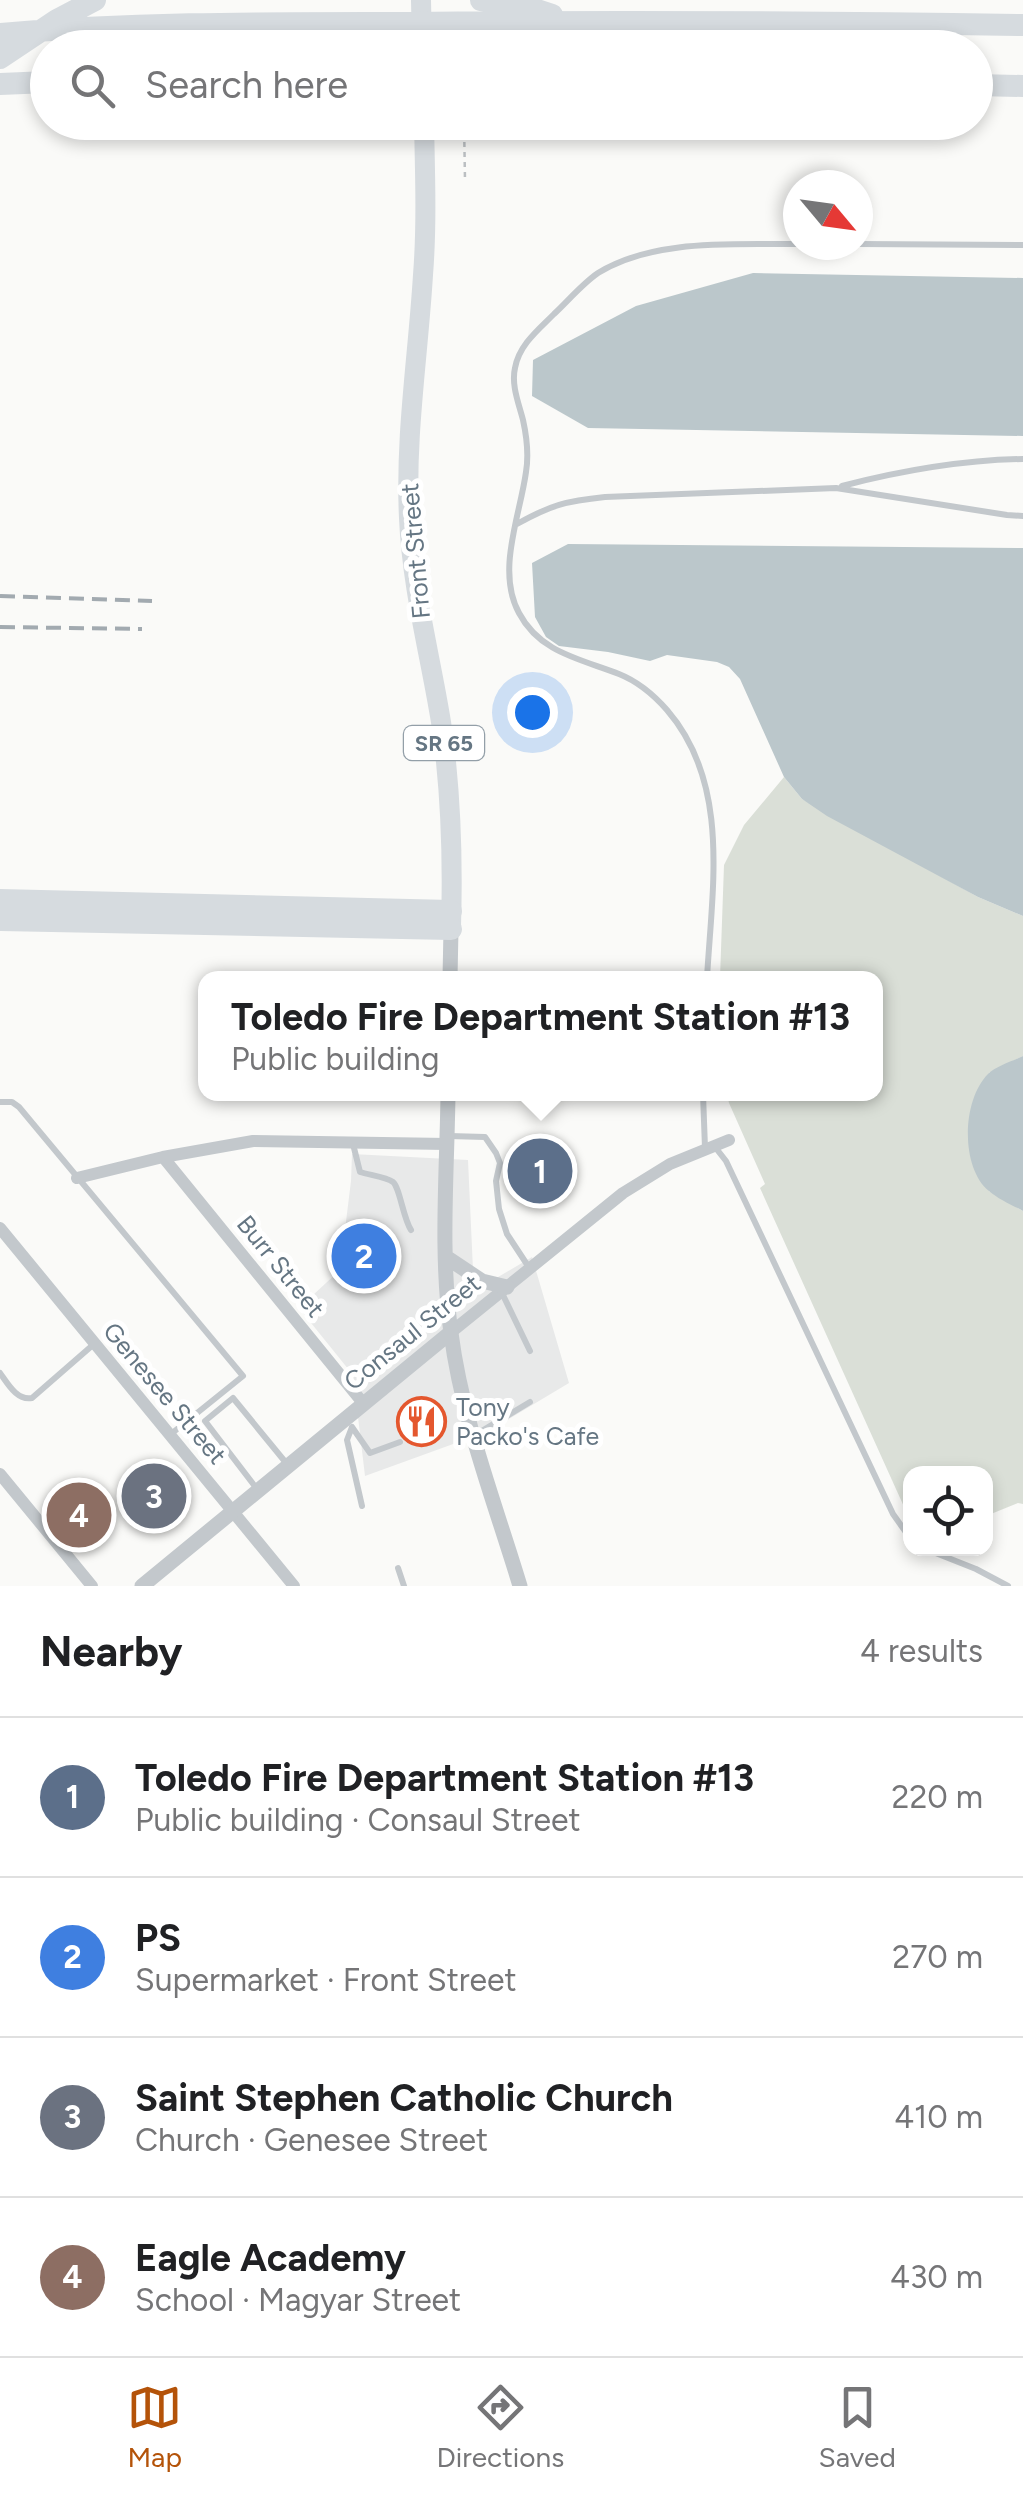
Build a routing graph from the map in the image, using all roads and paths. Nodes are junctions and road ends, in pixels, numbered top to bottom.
1 (95, 0) edge
2 (421, 0) edge
3 (482, 0) edge
4 (574, 22) junction
5 (1023, 25) edge
6 (42, 30) edge
7 (43, 30) edge
8 (422, 30) edge
9 (30, 31) edge
10 (0, 34) edge
11 (30, 38) edge
12 (0, 58) edge
13 (30, 83) edge
14 (0, 84) edge
15 (993, 85) edge
16 (1023, 86) edge
17 (424, 140) edge
18 (464, 140) edge
19 (464, 180) dead end
20 (1021, 243) edge
21 (783, 244) edge
22 (873, 244) edge
23 (1023, 458) edge
24 (836, 488) junction
25 (1023, 516) edge
26 (517, 524) junction
27 (0, 900) edge
28 (0, 920) edge
29 (451, 920) junction
30 (450, 971) edge
31 (706, 971) edge
32 (448, 1101) edge
33 (705, 1101) edge
34 (0, 1102) edge
35 (447, 1140) junction
36 (729, 1140) dead end
37 (353, 1143) junction
38 (710, 1148) junction
39 (163, 1157) junction
40 (77, 1178) junction
41 (0, 1228) edge
42 (411, 1230) dead end
43 (446, 1256) junction
44 (530, 1269) junction
45 (504, 1289) junction
46 (450, 1333) junction
47 (95, 1343) junction
48 (530, 1351) dead end
49 (0, 1374) edge
50 (226, 1390) junction
51 (234, 1398) junction
52 (530, 1402) dead end
53 (364, 1404) junction
54 (198, 1412) junction
55 (205, 1421) junction
56 (348, 1423) junction
57 (170, 1435) junction
58 (474, 1436) junction
59 (400, 1442) dead end
60 (288, 1466) junction
61 (0, 1474) edge
62 (258, 1490) junction
63 (362, 1506) dead end
64 (233, 1511) junction
65 (903, 1530) edge
66 (943, 1556) edge
67 (398, 1568) dead end
68 (92, 1586) edge
69 (142, 1586) edge
70 (294, 1586) edge
71 (404, 1586) edge
72 (520, 1586) edge
73 (1008, 1586) edge

1 - 7 highway
2 - 8 main road
3 - 4 highway
4 - 5 highway
4 - 6 highway
9 - 10 highway
11 - 12 highway
13 - 14 highway
15 - 16 highway
17 - 29 main road, Front Street / SR 65
18 - 19 path
20 - 22 lane
21 - 26 lane
23 - 24 lane
24 - 25 lane
24 - 26 lane
26 - 31 lane
27 - 29 highway
28 - 29 highway
29 - 30 street, Front Street
32 - 35 street
33 - 38 lane
34 - 40 lane
35 - 37 street
35 - 43 street
35 - 44 lane
36 - 38 street, Consaul Street
37 - 39 street
37 - 42 lane
38 - 44 street, Consaul Street
38 - 65 lane
39 - 40 street
39 - 53 street, Burr Street
40 - 50 lane
41 - 47 street, Genesee Street
43 - 45 street
43 - 46 street
44 - 45 street, Consaul Street
45 - 46 street, Consaul Street
45 - 48 lane
46 - 53 street, Consaul Street
46 - 58 street
47 - 49 lane
47 - 57 street, Genesee Street
50 - 51 lane
50 - 54 lane
51 - 55 lane
51 - 60 lane
52 - 58 lane
53 - 56 street, Consaul Street
54 - 55 lane
54 - 57 lane
55 - 62 lane
56 - 59 lane
56 - 60 street, Consaul Street
56 - 63 lane
57 - 64 street, Genesee Street
58 - 72 street
60 - 62 street, Consaul Street
61 - 68 street
62 - 64 street, Consaul Street
64 - 69 street, Consaul Street
64 - 70 street, Genesee Street
66 - 73 lane
67 - 71 lane

